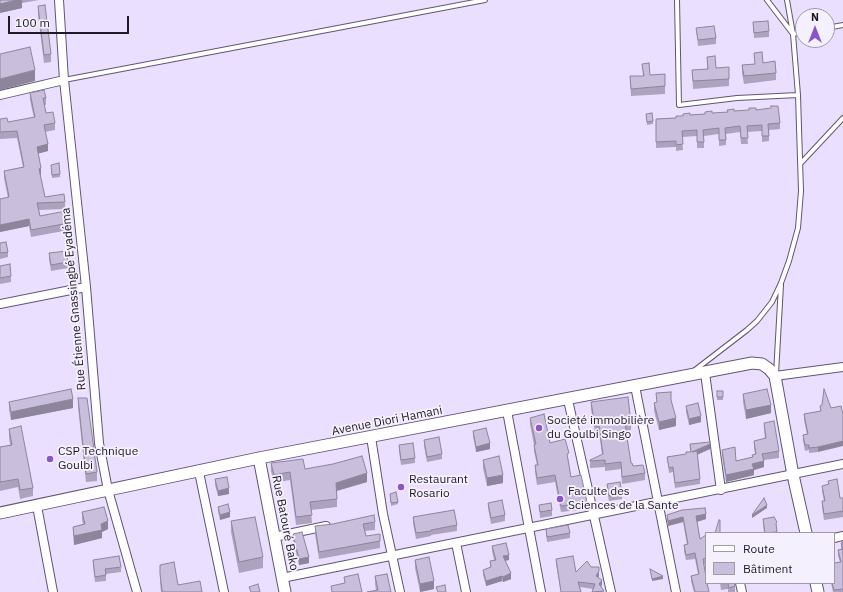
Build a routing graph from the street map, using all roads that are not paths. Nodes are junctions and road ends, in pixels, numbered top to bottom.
1 (485, 0) edge
2 (677, 0) edge
3 (767, 0) edge
4 (787, 0) edge
5 (59, 2) edge
6 (794, 34) junction
7 (64, 80) junction
8 (0, 95) edge
9 (798, 95) junction
10 (843, 118) edge
11 (801, 163) junction
12 (781, 283) junction
13 (86, 288) junction
14 (0, 304) edge
15 (843, 368) edge
16 (705, 373) junction
17 (686, 376) junction
18 (776, 376) junction
19 (634, 386) junction
20 (568, 400) junction
21 (506, 411) junction
22 (371, 437) junction
23 (258, 458) junction
24 (843, 464) edge
25 (199, 472) junction
26 (793, 475) junction
27 (108, 490) junction
28 (721, 490) junction
29 (657, 502) junction
30 (36, 506) junction
31 (0, 513) edge
32 (595, 514) junction
33 (336, 524) edge
34 (528, 527) junction
35 (806, 532) edge
36 (274, 537) junction
37 (456, 543) junction
38 (392, 556) junction
39 (282, 578) junction
40 (53, 592) edge
41 (137, 592) edge
42 (224, 592) edge
43 (285, 592) edge
44 (400, 592) edge
45 (466, 592) edge
46 (542, 592) edge
47 (611, 592) edge
48 (676, 592) edge

1 - 7 lane
2 - 9 lane
3 - 6 lane
4 - 6 lane
5 - 7 street, Rue Étienne Gnassingbé Eyadéma
6 - 9 lane
7 - 8 street
7 - 13 street, Rue Étienne Gnassingbé Eyadéma
9 - 11 lane
10 - 11 lane
11 - 12 lane
12 - 17 lane
12 - 18 lane
13 - 14 street
13 - 27 street, Rue Étienne Gnassingbé Eyadéma
15 - 18 street
16 - 17 main road, Avenue Diori Hamani
16 - 18 main road, Avenue Diori Hamani
16 - 28 street
17 - 19 main road, Avenue Diori Hamani
18 - 26 main road
19 - 20 main road, Avenue Diori Hamani
19 - 29 street
20 - 21 main road, Avenue Diori Hamani
20 - 32 street
21 - 22 main road, Avenue Diori Hamani
21 - 34 street
22 - 23 main road, Avenue Diori Hamani
22 - 38 street
23 - 25 main road, Avenue Diori Hamani
23 - 36 main road, Rue Batouré Bako
24 - 26 street
25 - 27 main road, Avenue Diori Hamani
25 - 42 street
26 - 28 street
26 - 35 main road
27 - 30 main road, Avenue Diori Hamani
27 - 41 street, Rue Étienne Gnassingbé Eyadéma
28 - 29 street
29 - 32 street
29 - 48 street
30 - 31 main road, Avenue Diori Hamani
30 - 40 street
32 - 34 street
32 - 47 street
33 - 36 street
34 - 37 street
34 - 46 street
36 - 39 main road, Rue Batouré Bako
37 - 38 street
37 - 45 street
38 - 39 street
38 - 44 street
39 - 43 main road, Rue Batouré Bako

